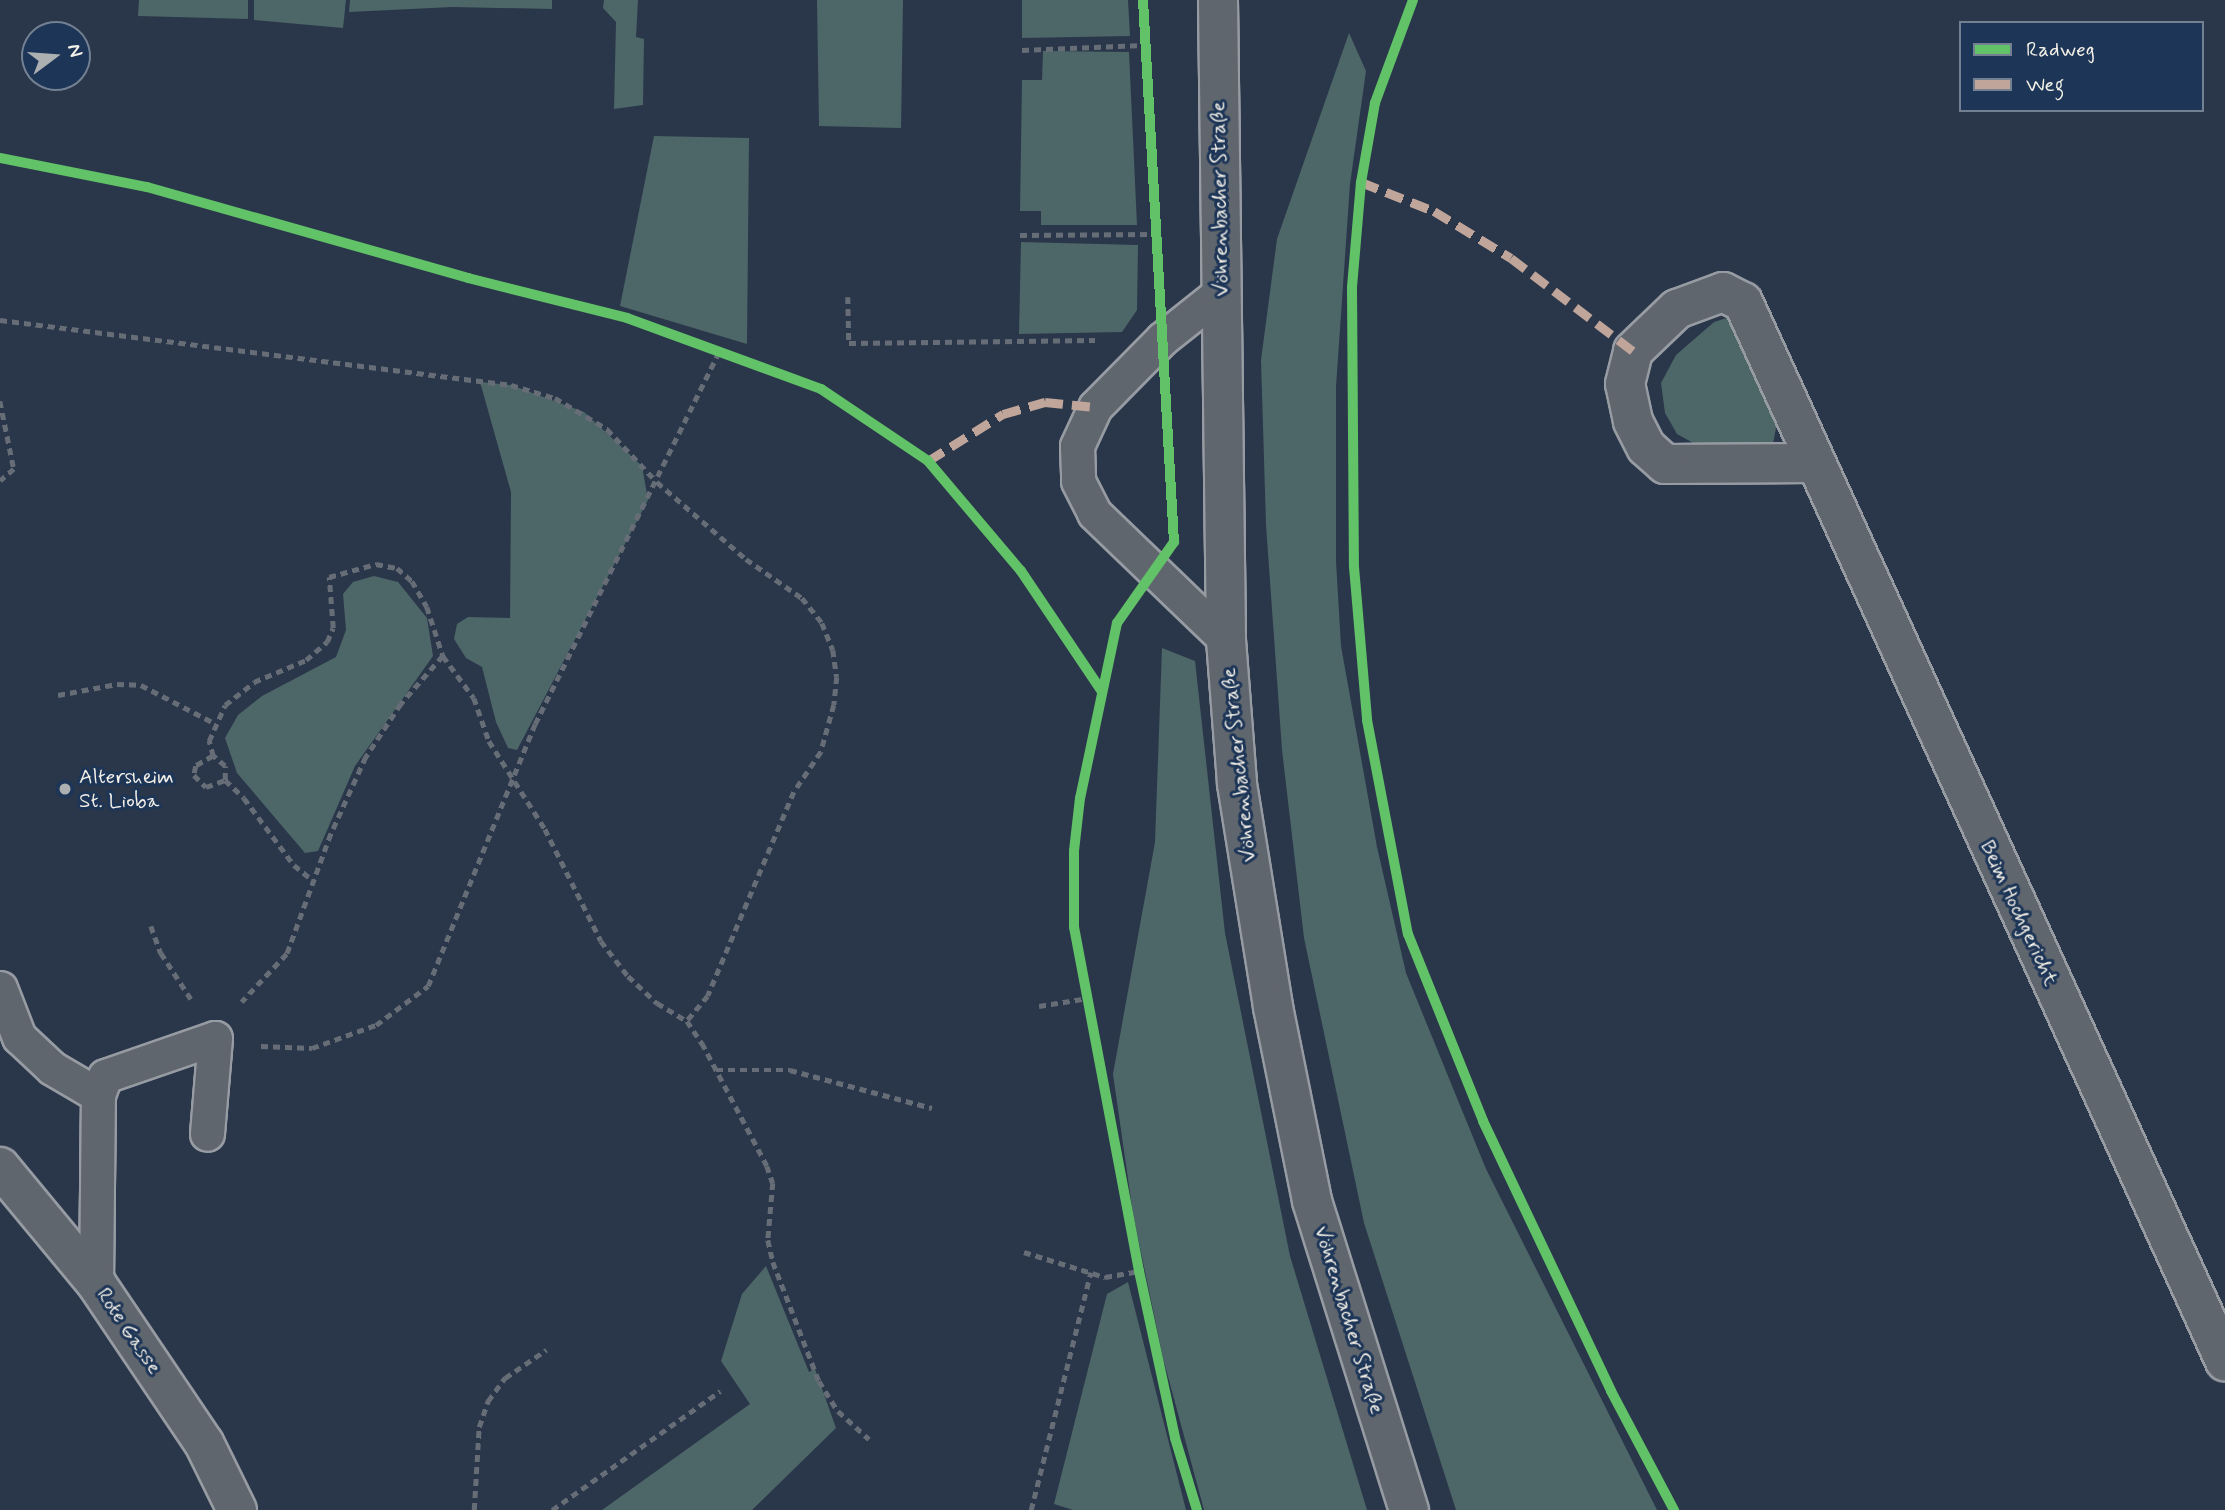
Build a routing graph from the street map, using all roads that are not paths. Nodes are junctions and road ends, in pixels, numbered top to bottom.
1 (1217, 0) edge
2 (1221, 292) junction
3 (1815, 463) junction
4 (1226, 639) junction
5 (0, 988) edge
6 (98, 1095) junction
7 (207, 1134) dead end
8 (0, 1167) edge
9 (96, 1283) junction
10 (2225, 1361) edge
11 (237, 1510) edge
12 (1409, 1510) edge

1 - 2 street, Vöhrenbacher Straße
2 - 4 street, Vöhrenbacher Straße
2 - 4 lane
3 - 3 street, Beim Hochgericht
3 - 10 street, Beim Hochgericht
4 - 12 street, Vöhrenbacher Straße
5 - 6 lane
6 - 7 lane
6 - 9 lane
8 - 9 street, Rote Gasse
9 - 11 street, Rote Gasse

